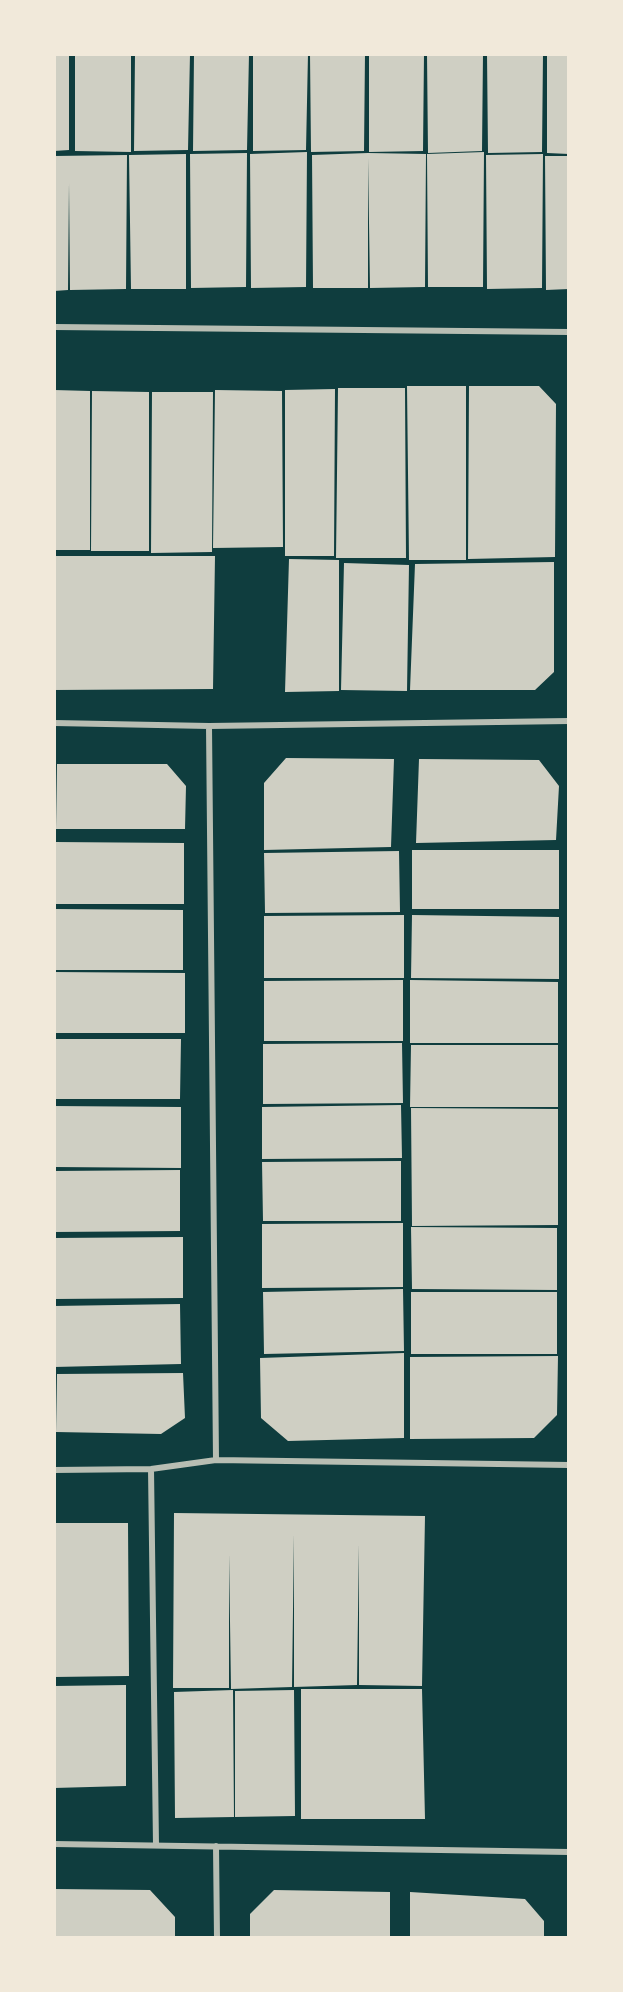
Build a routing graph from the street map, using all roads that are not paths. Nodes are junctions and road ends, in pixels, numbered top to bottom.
1 (54, 327) edge
2 (569, 332) edge
3 (569, 721) edge
4 (54, 723) edge
5 (209, 726) junction
6 (216, 1460) junction
7 (569, 1465) edge
8 (151, 1469) junction
9 (54, 1470) edge
10 (54, 1844) edge
11 (156, 1845) junction
12 (216, 1846) junction
13 (569, 1852) edge
14 (217, 1938) edge

1 - 2 street
3 - 5 street
4 - 5 street
5 - 6 street
6 - 7 street
6 - 8 street
8 - 9 street
8 - 11 street
10 - 11 street
11 - 12 street
12 - 13 street
12 - 14 street

